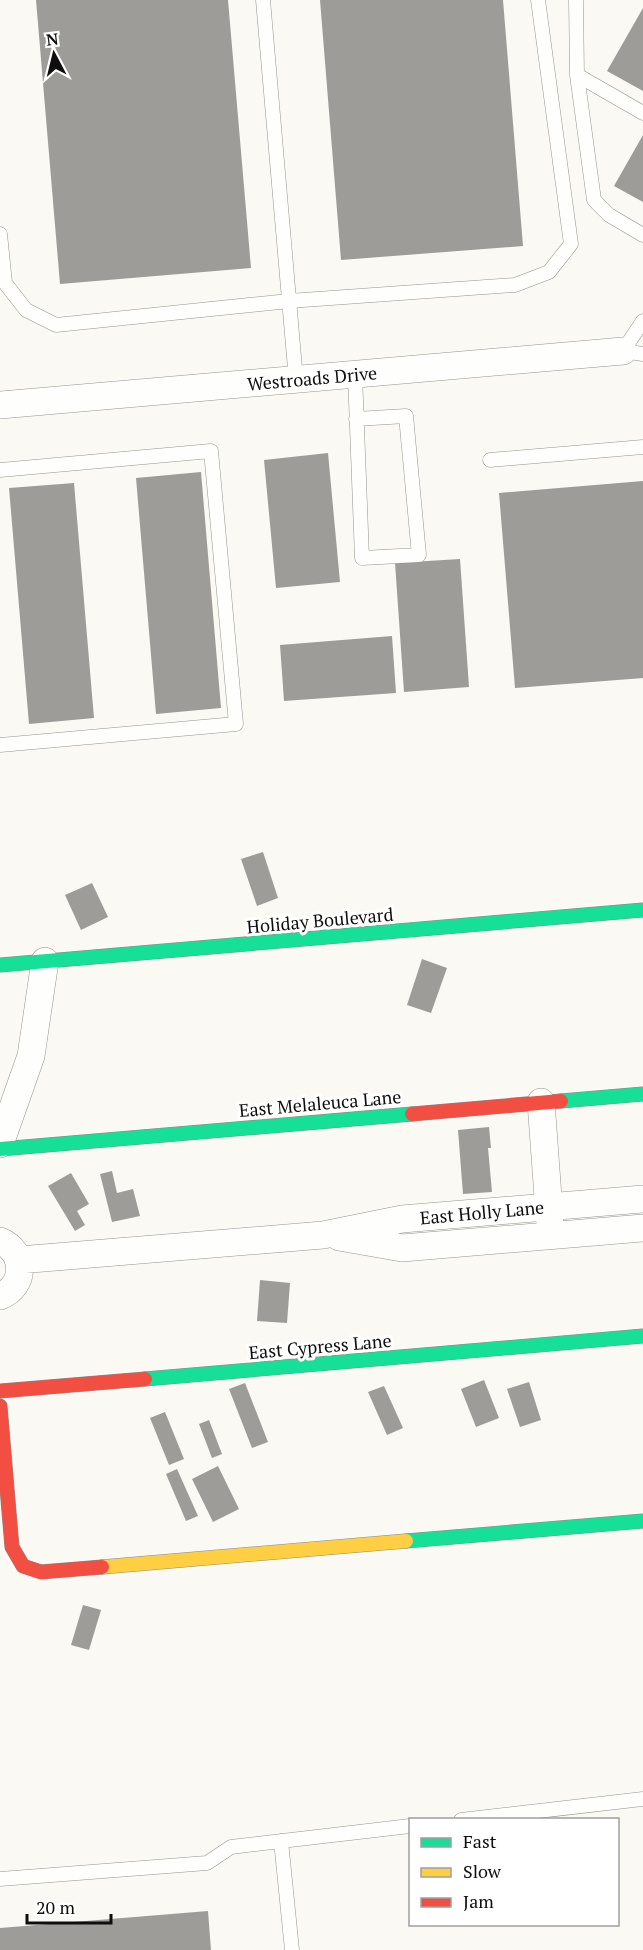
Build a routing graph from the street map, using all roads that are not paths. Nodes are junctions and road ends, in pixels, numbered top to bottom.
1 (263, 0) edge
2 (538, 0) edge
3 (576, 0) edge
4 (577, 75) junction
5 (643, 113) edge
6 (0, 234) edge
7 (643, 235) edge
8 (289, 301) junction
9 (643, 321) edge
10 (633, 353) edge
11 (356, 374) junction
12 (296, 380) junction
13 (0, 405) edge
14 (356, 419) junction
15 (643, 447) edge
16 (490, 460) dead end
17 (0, 470) edge
18 (0, 745) edge
19 (643, 910) edge
20 (45, 961) junction
21 (0, 965) edge
22 (643, 1094) edge
23 (541, 1102) junction
24 (0, 1144) edge
25 (0, 1149) edge
26 (643, 1199) edge
27 (548, 1207) junction
28 (643, 1227) edge
29 (323, 1235) junction
30 (550, 1235) junction
31 (0, 1241) edge
32 (19, 1260) junction
33 (0, 1296) edge
34 (643, 1336) edge
35 (0, 1391) edge
36 (0, 1406) edge
37 (643, 1521) edge
38 (643, 1799) edge
39 (478, 1818) edge
40 (409, 1826) edge
41 (281, 1841) junction
42 (0, 1879) edge
43 (292, 1950) edge

1 - 8 lane
2 - 8 lane
3 - 4 lane
4 - 5 lane
4 - 7 lane
6 - 8 lane
8 - 12 lane
9 - 10 lane
10 - 11 street, Westroads Drive
11 - 12 street, Westroads Drive
11 - 14 lane
12 - 13 street, Westroads Drive
14 - 14 lane
15 - 16 lane
17 - 18 lane
19 - 20 street, Holiday Boulevard
20 - 21 street, Holiday Boulevard
20 - 24 street
22 - 23 street, East Melaleuca Lane
23 - 25 street, East Melaleuca Lane
23 - 27 street
26 - 27 street, East Holly Lane
27 - 29 street, East Holly Lane
27 - 30 street
28 - 30 street, East Holly Lane
29 - 30 street, East Holly Lane
29 - 32 street, East Holly Lane
31 - 32 street
32 - 33 street
34 - 35 street, East Cypress Lane
36 - 37 street
38 - 39 lane
40 - 41 lane
41 - 42 lane
41 - 43 lane

